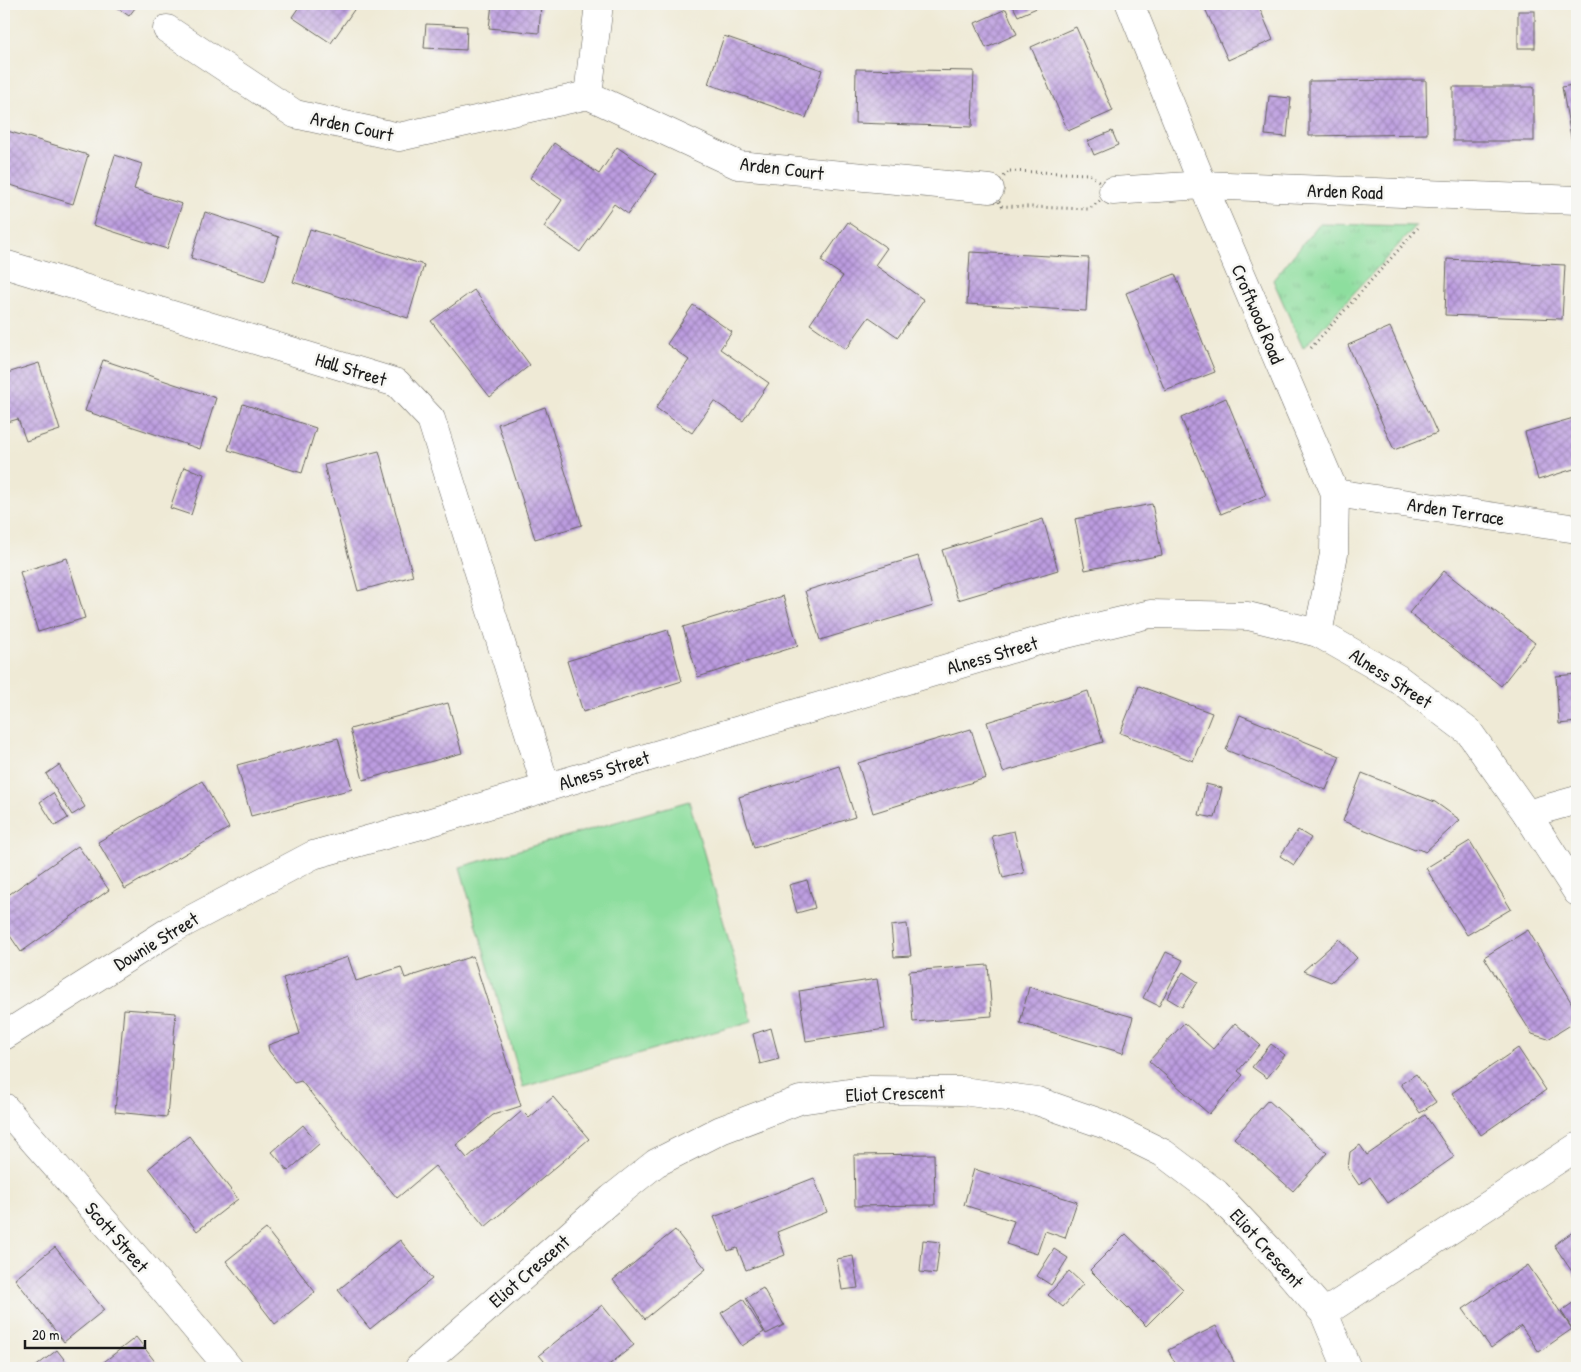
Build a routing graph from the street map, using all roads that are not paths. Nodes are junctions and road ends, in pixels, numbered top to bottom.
1 (599, 4) edge
2 (1130, 4) edge
3 (167, 29) dead end
4 (588, 95) junction
5 (1203, 185) junction
6 (990, 189) road end
7 (1113, 192) road end
8 (1577, 200) edge
9 (4, 265) edge
10 (1335, 493) junction
11 (1577, 529) edge
12 (1318, 632) junction
13 (546, 788) junction
14 (1577, 800) edge
15 (1527, 814) junction
16 (313, 855) joint
17 (1577, 892) edge
18 (4, 1036) edge
19 (4, 1107) edge
20 (1577, 1147) edge
21 (1324, 1313) junction
22 (229, 1368) edge
23 (419, 1368) edge
24 (1347, 1368) edge

1 - 4 street
2 - 5 street, Croftwood Road
3 - 4 street, Arden Court
4 - 6 street, Arden Court
5 - 7 street, Arden Road
5 - 8 street, Arden Road
5 - 10 street, Croftwood Road
9 - 13 street, Hall Street
10 - 11 street, Arden Terrace
10 - 12 street, Croftwood Road
12 - 13 street, Alness Street
12 - 15 street, Alness Street
13 - 16 street, Alness Street
14 - 15 street
15 - 17 street, Alness Street
16 - 18 street, Downie Street
19 - 22 street, Scott Street
20 - 21 street
21 - 23 street, Eliot Crescent
21 - 24 street, Eliot Crescent

